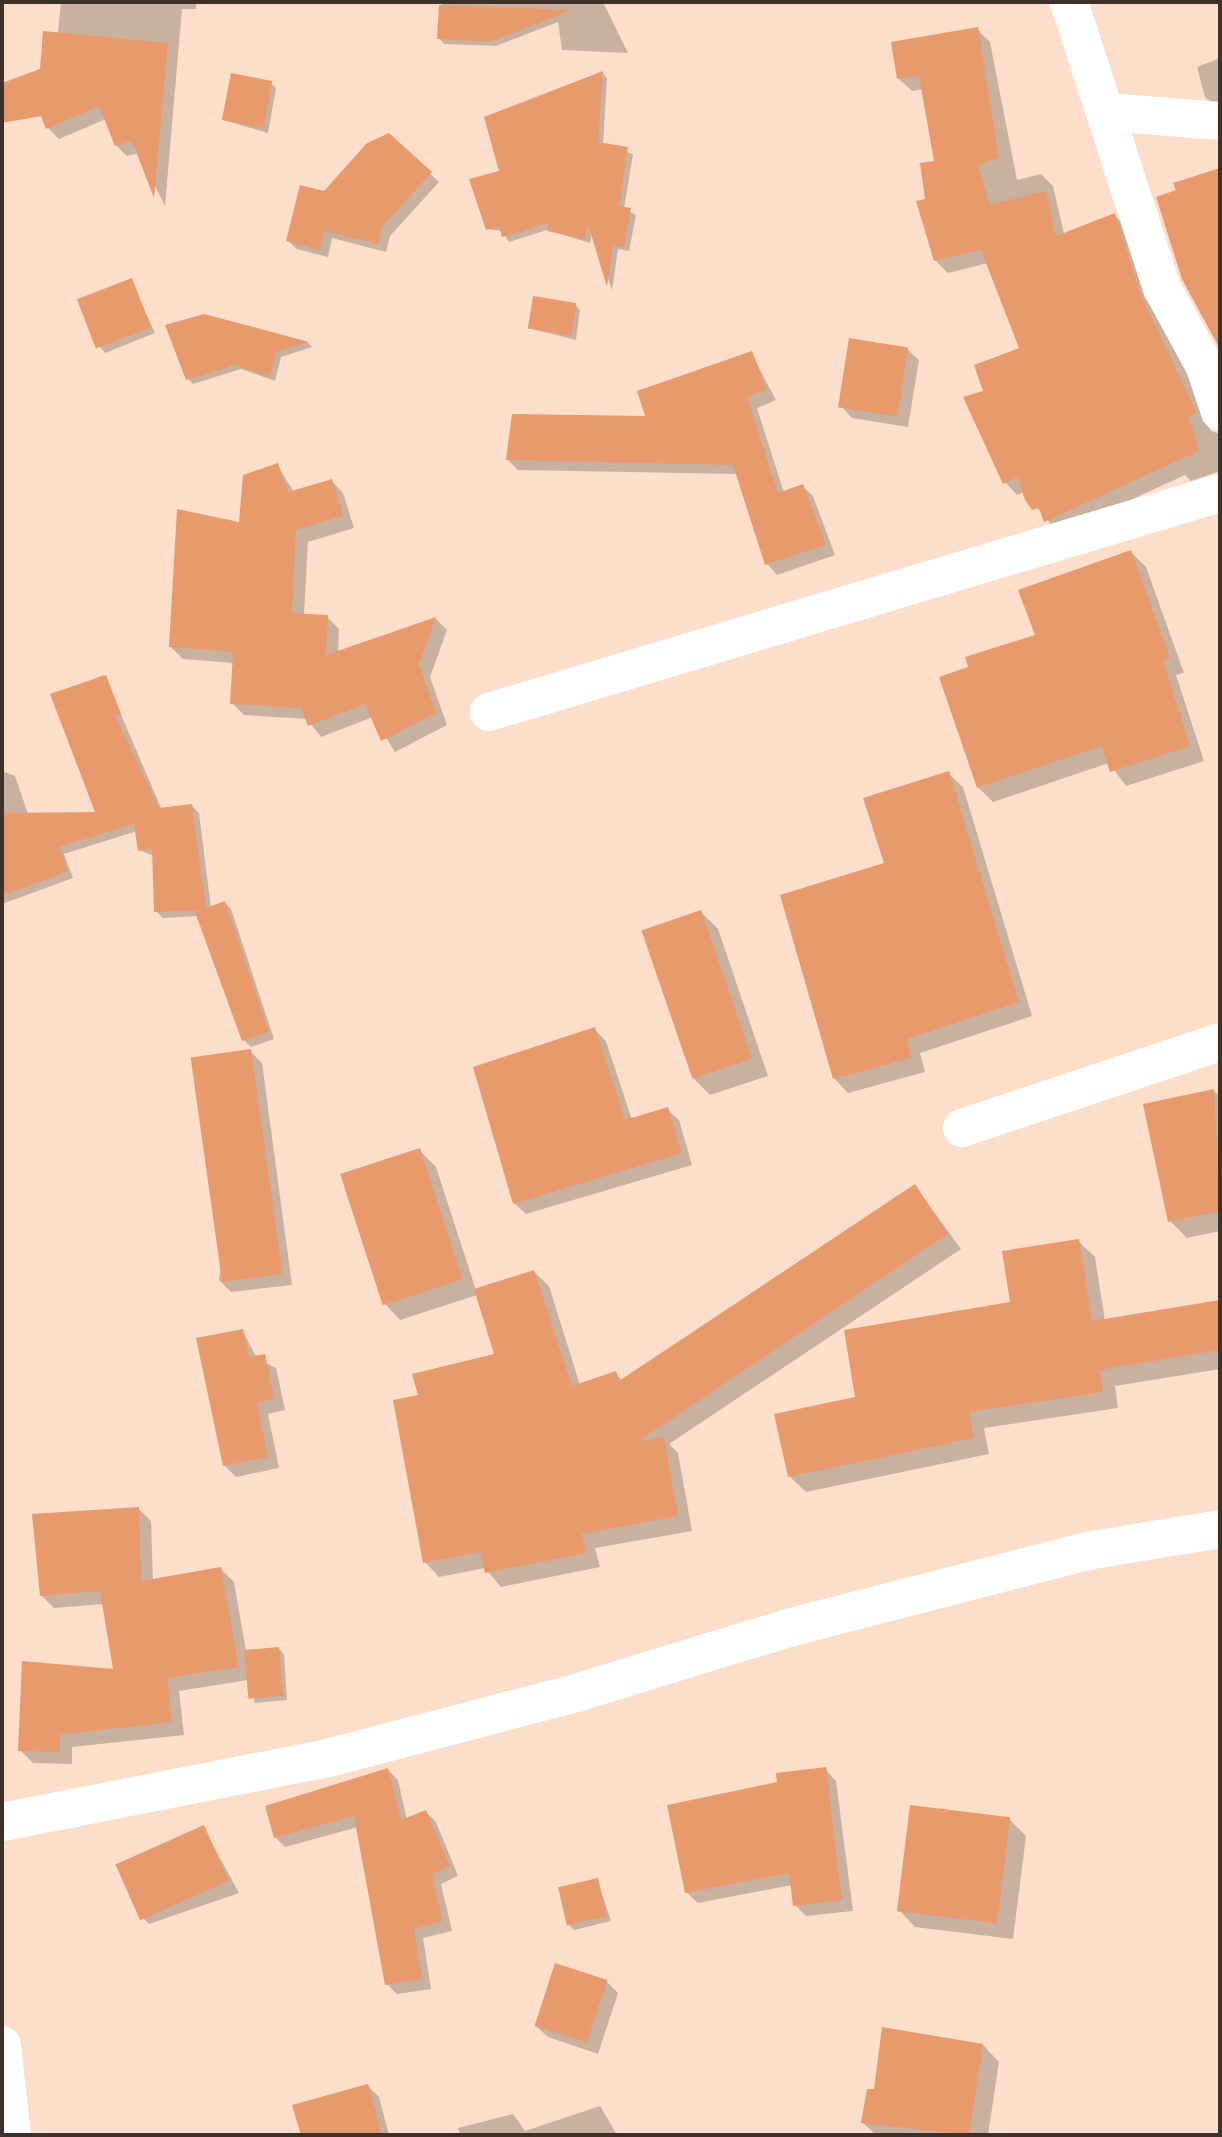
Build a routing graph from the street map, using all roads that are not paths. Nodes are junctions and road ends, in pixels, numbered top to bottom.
1 (1069, 2) edge
2 (1107, 112) junction
3 (1220, 121) edge
4 (1220, 412) edge
5 (1220, 493) edge
6 (489, 712) dead end
7 (1220, 1042) edge
8 (962, 1128) dead end
9 (1220, 1529) edge
10 (2, 1822) edge
11 (2, 2045) edge
12 (12, 2135) edge

1 - 2 street
2 - 3 street
2 - 4 street
5 - 6 street
7 - 8 street
9 - 10 street
11 - 12 street

